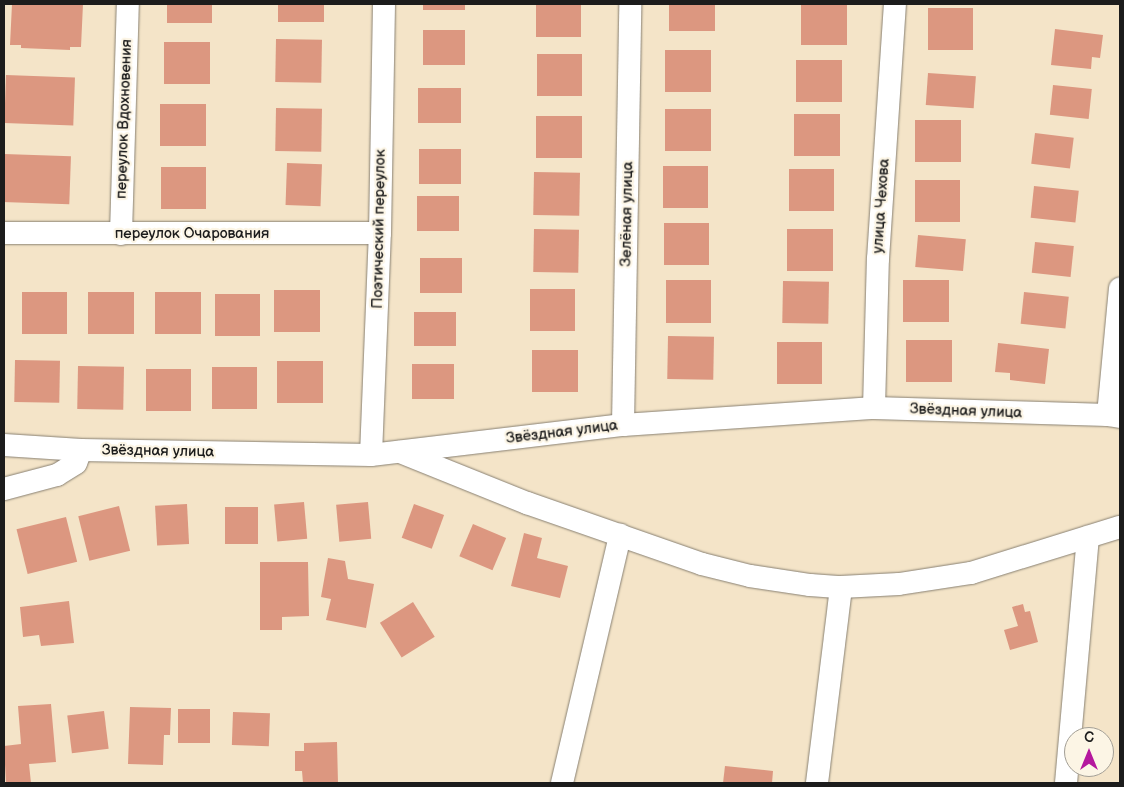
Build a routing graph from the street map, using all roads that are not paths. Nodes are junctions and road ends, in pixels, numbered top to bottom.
1 (128, 4) edge
2 (384, 4) edge
3 (630, 4) edge
4 (895, 4) edge
5 (4, 233) edge
6 (380, 233) junction
7 (121, 234) junction
8 (1120, 289) edge
9 (874, 408) junction
10 (1114, 416) edge
11 (623, 424) junction
12 (4, 445) edge
13 (81, 450) junction
14 (399, 451) junction
15 (371, 454) junction
16 (4, 489) edge
17 (1120, 527) edge
18 (620, 535) junction
19 (1088, 537) junction
20 (840, 587) junction
21 (562, 783) edge
22 (816, 783) edge
23 (1066, 783) edge

1 - 7 street, переулок Вдохновения
2 - 6 street, Поэтический переулок
3 - 11 street, Зелёная улица
4 - 9 street, улица Чехова
5 - 7 street, переулок Очарования
6 - 7 street, переулок Очарования
6 - 15 street, Поэтический переулок
8 - 10 street
9 - 10 street, Звёздная улица
9 - 11 street, Звёздная улица
11 - 14 street, Звёздная улица
12 - 13 street, Звёздная улица
13 - 15 street, Звёздная улица
13 - 16 street
14 - 15 street, Звёздная улица
14 - 18 street
17 - 19 street
18 - 20 street
18 - 21 street
19 - 20 street
19 - 23 street
20 - 22 street

